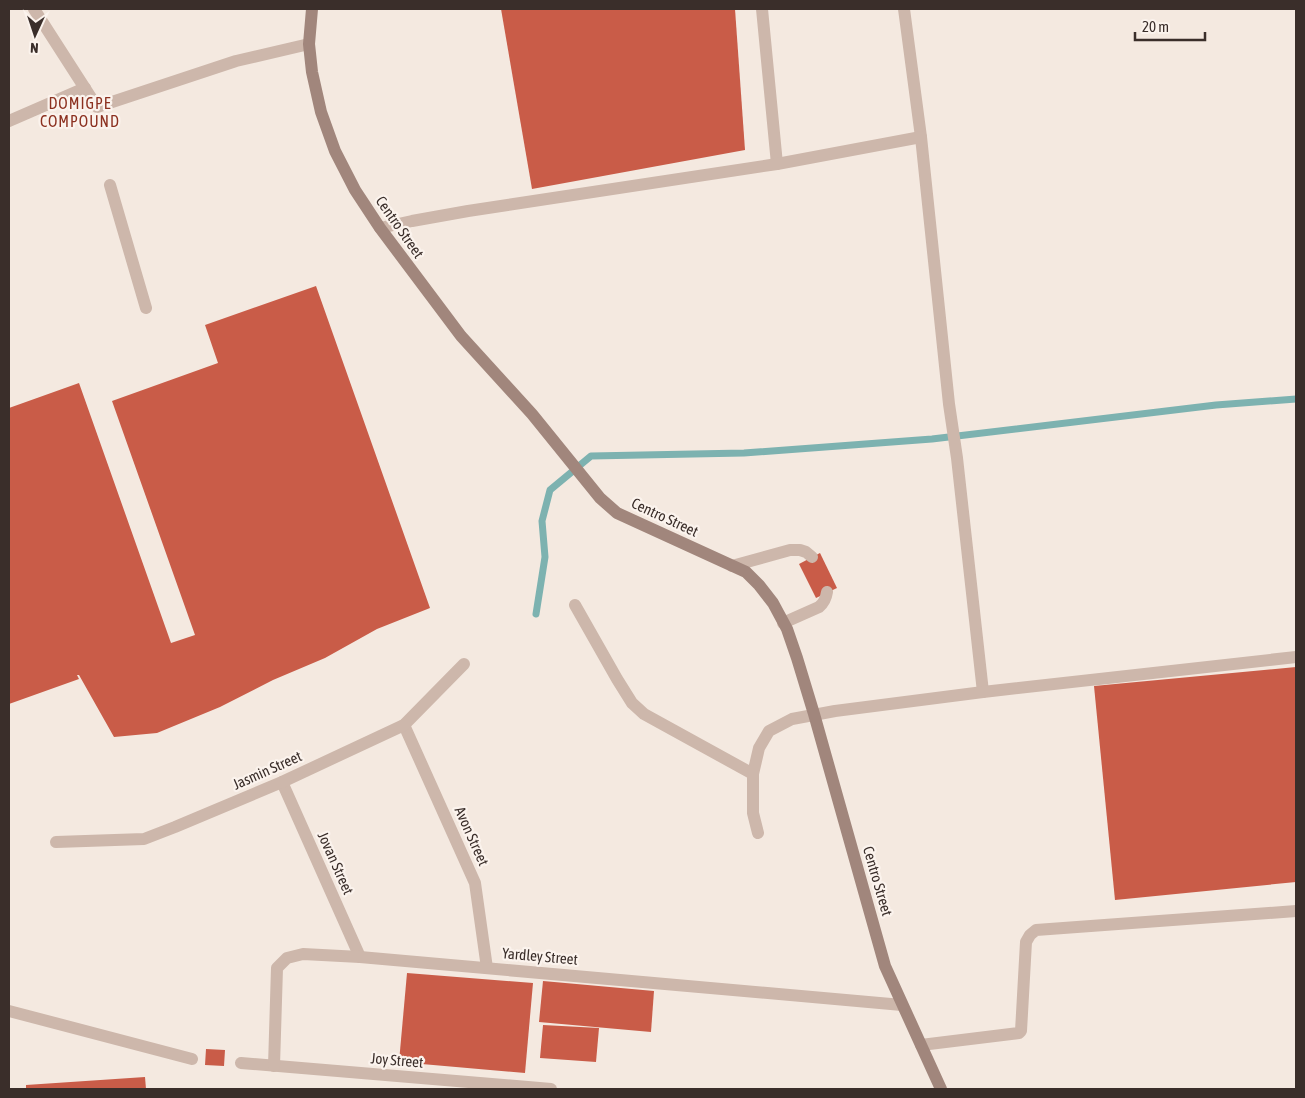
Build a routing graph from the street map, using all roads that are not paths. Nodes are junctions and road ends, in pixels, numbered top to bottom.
1 (34, 9) edge
2 (312, 9) edge
3 (762, 9) edge
4 (904, 9) edge
5 (309, 44) junction
6 (85, 88) junction
7 (9, 121) edge
8 (921, 137) junction
9 (777, 164) junction
10 (110, 185) dead end
11 (380, 228) junction
12 (146, 308) dead end
13 (812, 557) dead end
14 (732, 566) junction
15 (827, 592) dead end
16 (575, 605) dead end
17 (783, 622) junction
18 (1296, 658) edge
19 (464, 664) dead end
20 (983, 692) junction
21 (814, 714) junction
22 (404, 724) junction
23 (754, 774) junction
24 (282, 782) junction
25 (758, 833) dead end
26 (56, 842) dead end
27 (1296, 910) edge
28 (360, 957) junction
29 (486, 968) junction
30 (902, 1005) junction
31 (9, 1011) edge
32 (921, 1046) junction
33 (192, 1059) dead end
34 (241, 1063) dead end
35 (274, 1066) junction
36 (550, 1089) edge
37 (941, 1089) edge

1 - 6 street
2 - 5 main road, Centro Street
3 - 9 street
4 - 8 street
5 - 6 street
5 - 11 main road, Centro Street
6 - 7 street
8 - 9 street
8 - 20 street
9 - 11 street
10 - 12 street
11 - 14 main road, Centro Street
13 - 14 street
14 - 17 main road, Centro Street
15 - 17 street
16 - 23 street
17 - 21 main road, Centro Street
18 - 20 street
19 - 22 street, Jasmin Street
20 - 21 street
21 - 23 street
21 - 30 main road, Centro Street
22 - 24 street, Jasmin Street
22 - 29 street, Avon Street
23 - 25 street
24 - 26 street, Jasmin Street
24 - 28 street, Jovan Street
27 - 32 street
28 - 29 street, Yardley Street
28 - 35 street, Yardley Street
29 - 30 street, Yardley Street
30 - 32 main road, Centro Street
31 - 33 street
32 - 37 main road, Centro Street
34 - 35 street, Joy Street
35 - 36 street, Joy Street

